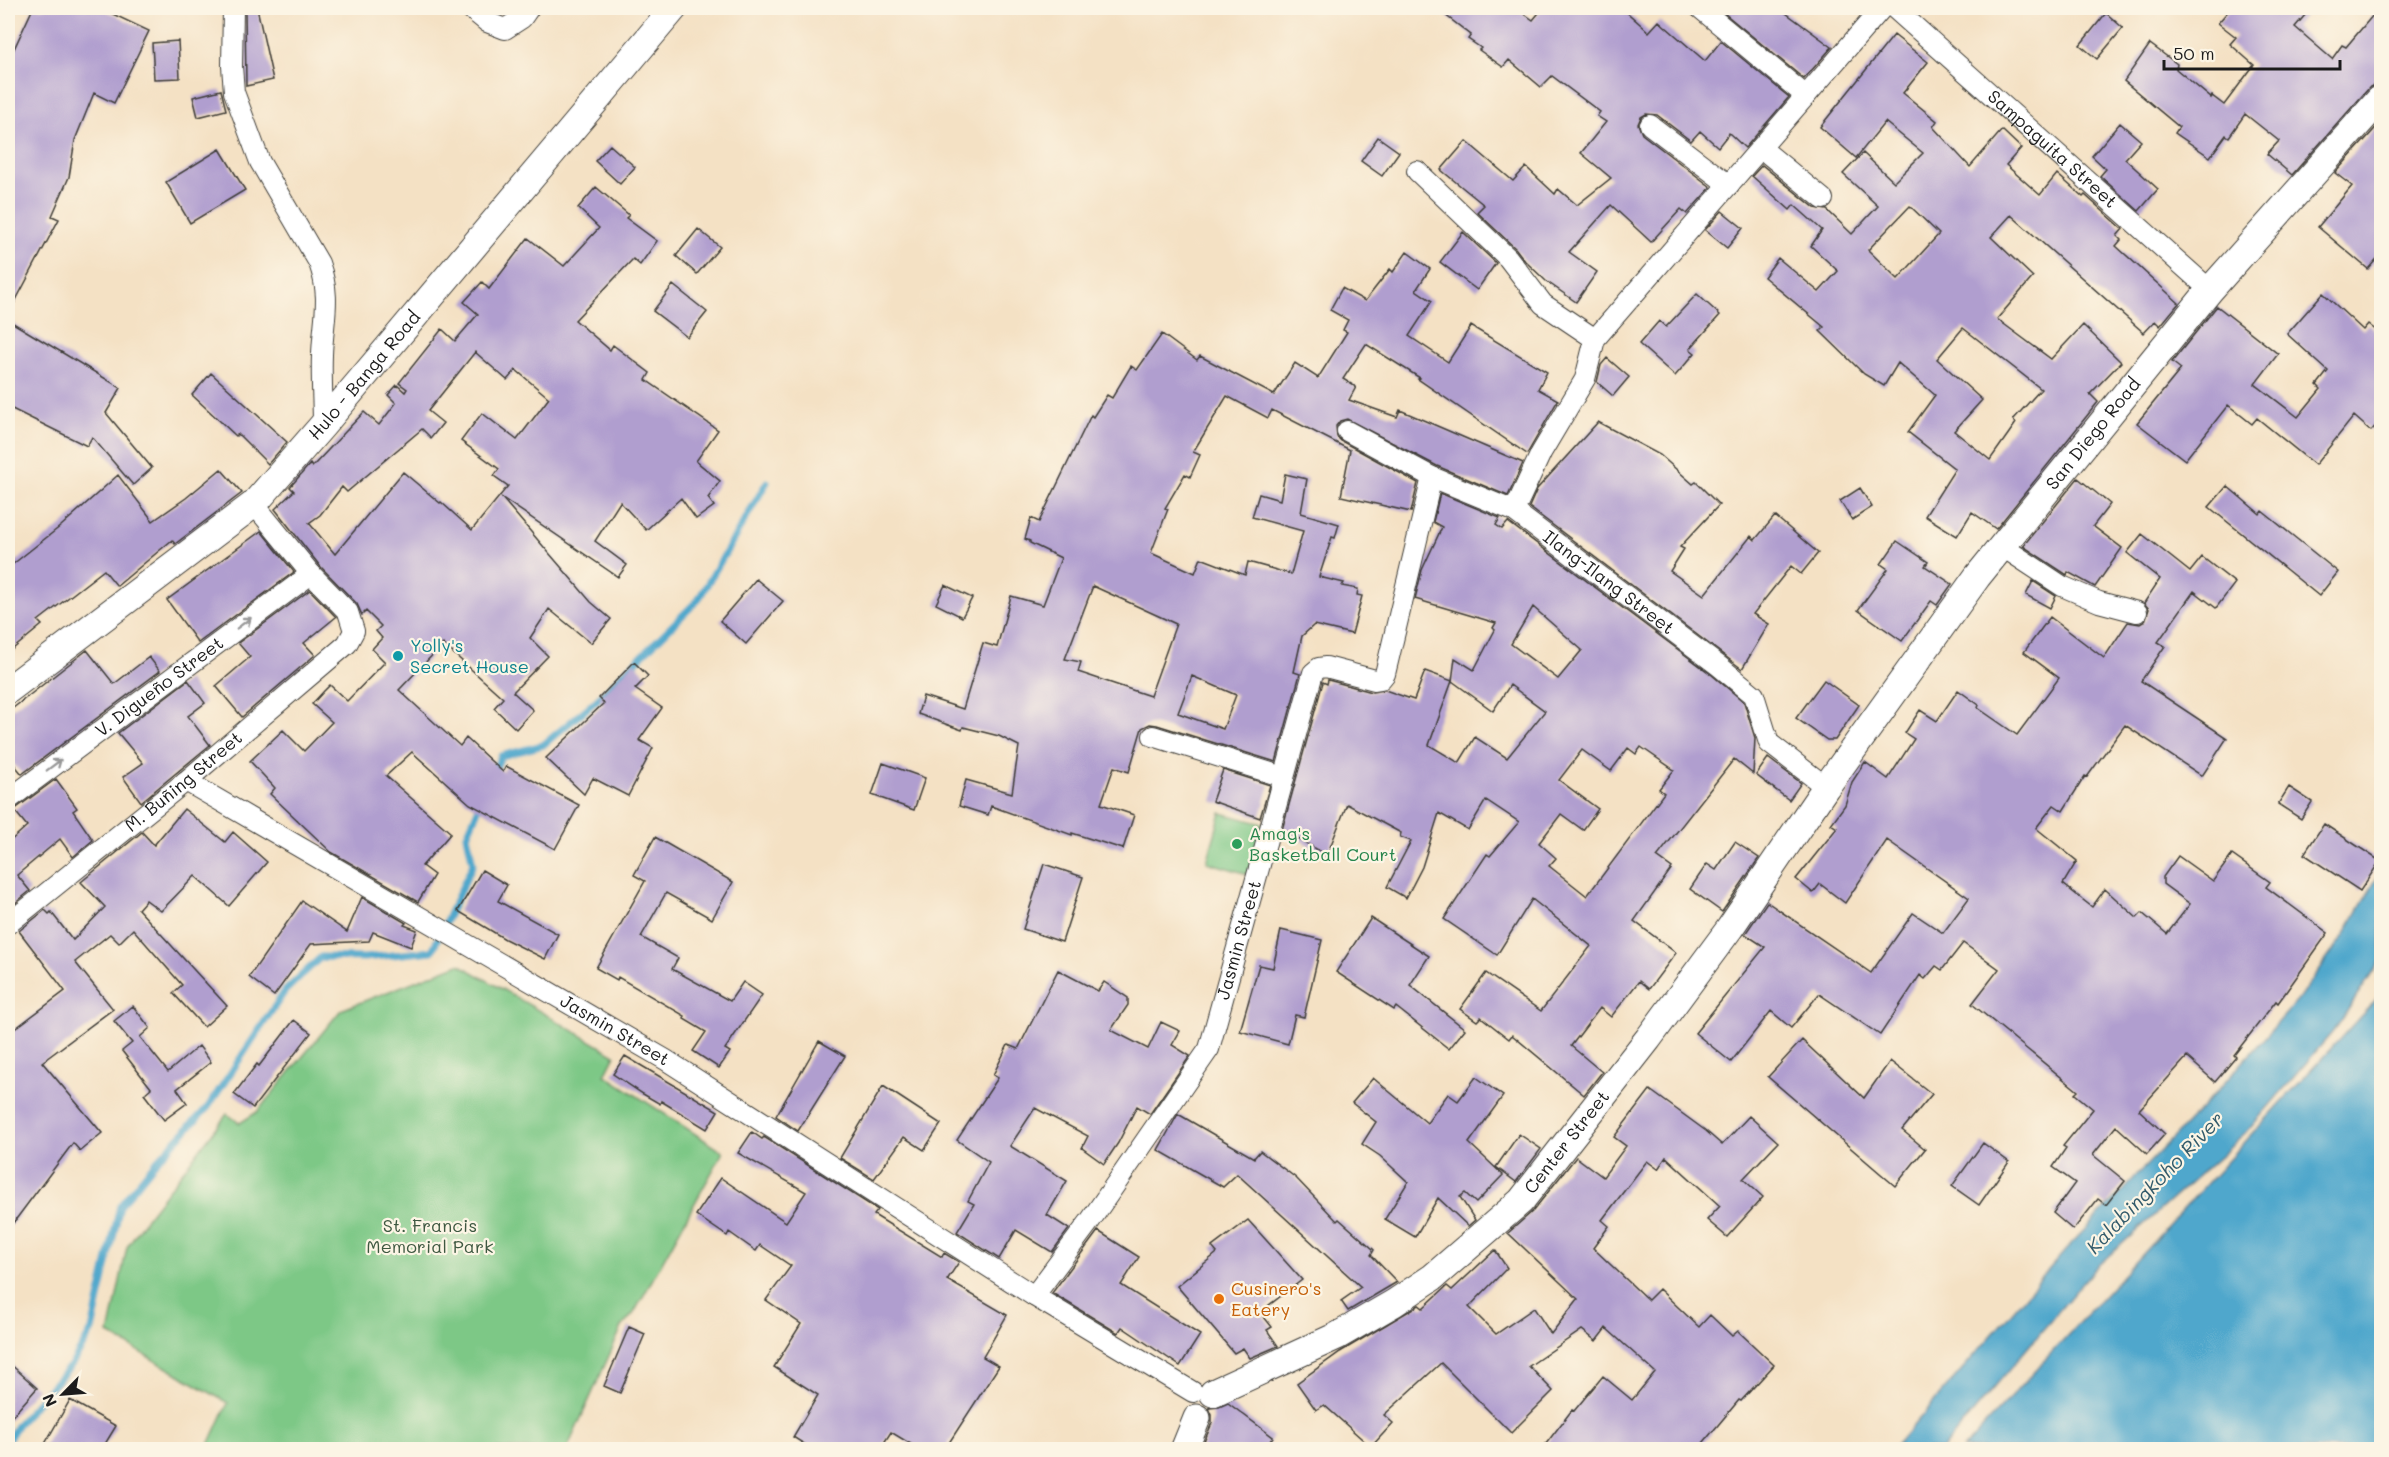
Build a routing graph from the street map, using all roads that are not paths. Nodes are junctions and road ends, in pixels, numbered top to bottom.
1 (232, 8) edge
2 (470, 8) edge
3 (529, 8) edge
4 (674, 8) edge
5 (1700, 8) edge
6 (1882, 8) edge
7 (1894, 8) edge
8 (1806, 96) junction
9 (2382, 98) edge
10 (1650, 125) dead end
11 (1761, 148) junction
12 (1417, 171) dead end
13 (1729, 185) junction
14 (1823, 199) dead end
15 (2210, 291) junction
16 (1595, 339) junction
17 (323, 425) junction
18 (1347, 431) dead end
19 (1432, 477) junction
20 (254, 504) junction
21 (1514, 511) junction
22 (2003, 547) junction
23 (311, 574) junction
24 (2137, 612) dead end
25 (8, 690) edge
26 (1153, 736) dead end
27 (1284, 777) junction
28 (186, 781) junction
29 (1826, 787) junction
30 (8, 800) edge
31 (8, 924) edge
32 (1034, 1296) junction
33 (1201, 1401) junction
34 (1184, 1449) edge

1 - 17 street
2 - 3 street
4 - 17 street, Hulo - Banga Road
5 - 8 street
6 - 8 street
7 - 15 street, Sampaguita Street
8 - 11 street
9 - 15 street, San Diego Road
10 - 13 street
11 - 13 street
11 - 14 street
12 - 16 street
13 - 16 street
15 - 22 street, San Diego Road
16 - 21 street
17 - 20 street, Hulo - Banga Road
18 - 19 street, Ilang-Ilang Street
19 - 21 street, Ilang-Ilang Street
19 - 27 street, Jasmin Street
20 - 23 street
20 - 25 street, Hulo - Banga Road
21 - 29 street, Ilang-Ilang Street
22 - 24 street
22 - 29 street, San Diego Road
23 - 28 street, M. Buñing Street
30 -> 23 street, V. Digueño Street
26 - 27 street
27 - 32 street, Jasmin Street
28 - 31 street, M. Buñing Street
28 - 32 street, Jasmin Street
29 - 33 street, Center Street
32 - 33 street, Jasmin Street
33 - 34 street

